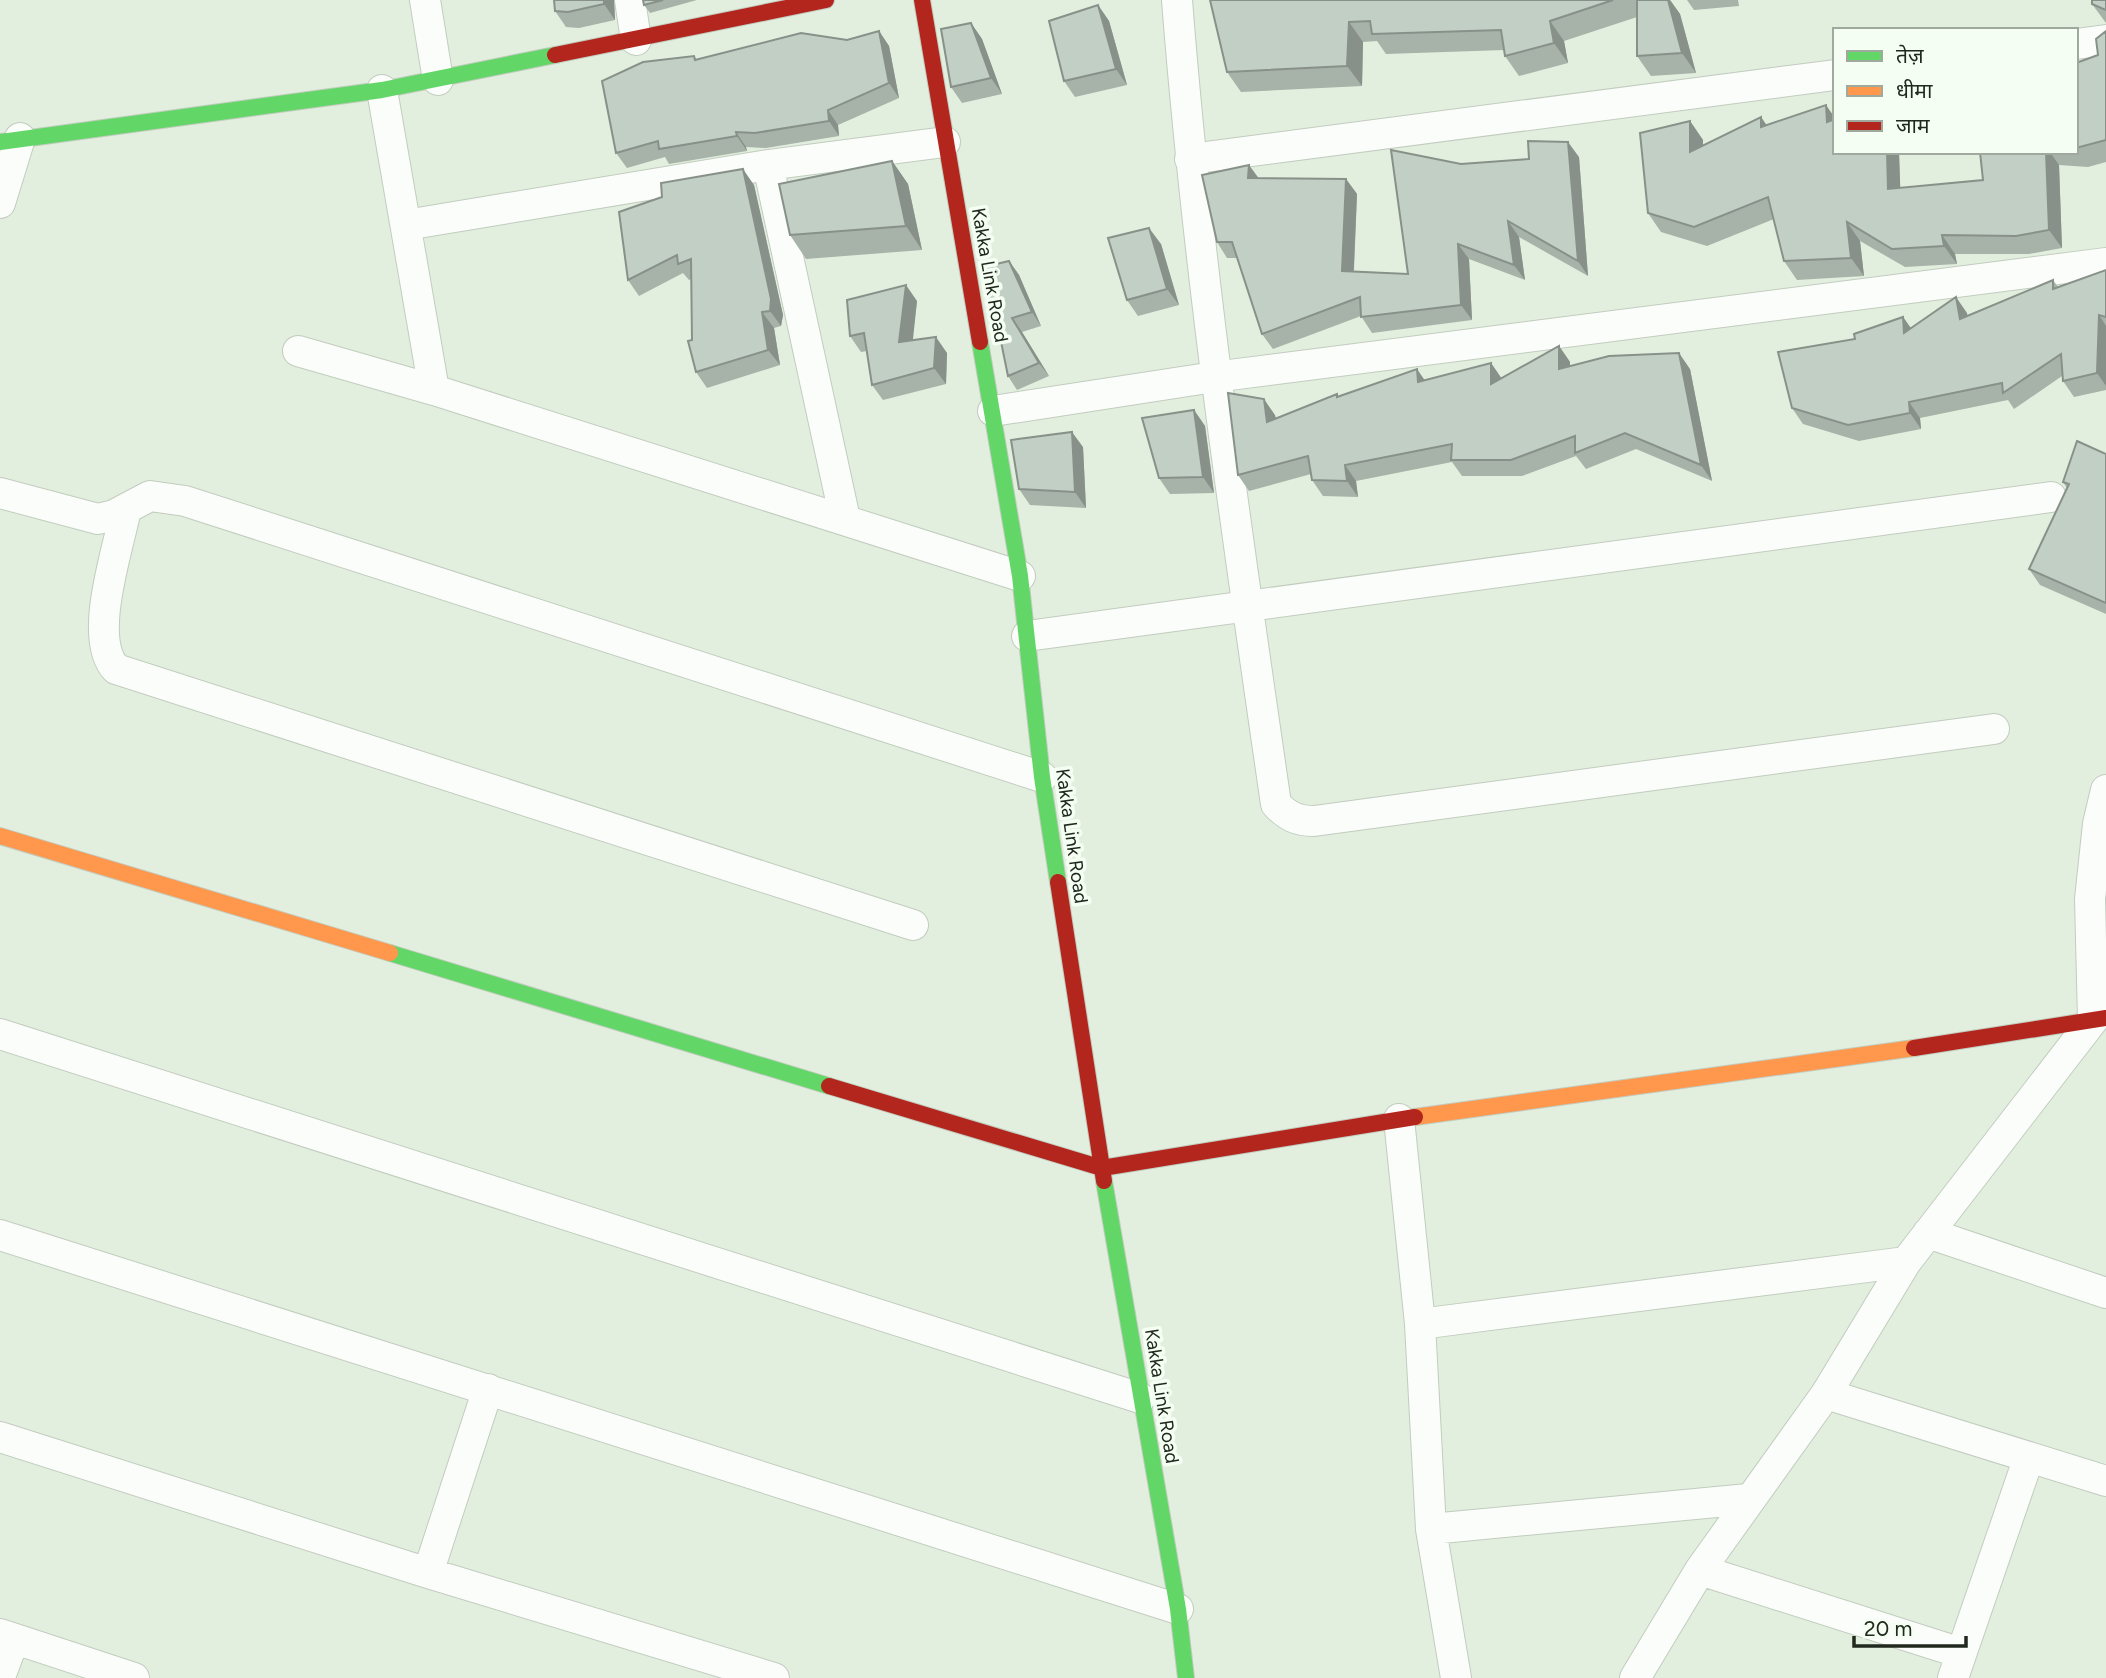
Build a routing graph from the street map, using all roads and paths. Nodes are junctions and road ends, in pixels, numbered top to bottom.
1 (425, 0) edge
2 (630, 0) edge
3 (826, 0) edge
4 (922, 0) edge
5 (1177, 0) edge
6 (767, 6) edge
7 (636, 40) junction
8 (2106, 40) edge
9 (2078, 44) edge
10 (1833, 75) edge
11 (438, 80) junction
12 (382, 90) junction
13 (10, 140) edge
14 (945, 142) junction
15 (1190, 159) junction
16 (768, 165) junction
17 (0, 203) edge
18 (406, 225) junction
19 (2106, 263) edge
20 (298, 351) dead end
21 (1214, 377) junction
22 (434, 390) junction
23 (993, 411) junction
24 (0, 493) edge
25 (2051, 496) dead end
26 (126, 509) junction
27 (845, 519) junction
28 (1020, 576) junction
29 (1247, 605) junction
30 (1027, 636) junction
31 (1994, 729) dead end
32 (1042, 778) junction
33 (2106, 790) edge
34 (0, 836) edge
35 (2099, 874) edge
36 (913, 925) dead end
37 (2100, 1019) edge
38 (0, 1034) edge
39 (1399, 1119) junction
40 (1102, 1168) junction
41 (1928, 1233) junction
42 (0, 1235) edge
43 (1906, 1262) junction
44 (2106, 1293) edge
45 (1420, 1324) junction
46 (488, 1389) junction
47 (1826, 1394) junction
48 (1140, 1398) junction
49 (0, 1437) edge
50 (2029, 1457) junction
51 (2106, 1481) edge
52 (1748, 1499) junction
53 (1430, 1529) junction
54 (1700, 1570) junction
55 (428, 1573) junction
56 (1178, 1609) junction
57 (7, 1637) edge
58 (1957, 1666) edge
59 (0, 1677) edge
60 (134, 1678) edge
61 (774, 1678) edge
62 (1186, 1678) edge
63 (1456, 1678) edge
64 (1635, 1678) edge

1 - 11 street
2 - 7 street
3 - 6 street
4 - 14 street, Kakka Link Road
5 - 15 street
6 - 7 street
7 - 11 street
8 - 9 street
10 - 15 street
11 - 12 street
12 - 13 street
12 - 18 street
13 - 17 street
14 - 16 street
14 - 23 street, Kakka Link Road
15 - 21 street
16 - 18 street
16 - 27 street
18 - 22 street
19 - 21 street
20 - 22 street
21 - 23 street
21 - 29 street
22 - 27 street
23 - 28 street, Kakka Link Road
24 - 26 street
25 - 29 street
26 - 32 street
26 - 36 street
27 - 28 street
28 - 30 street, Kakka Link Road
29 - 30 street
29 - 31 street
30 - 32 street, Kakka Link Road
32 - 40 street, Kakka Link Road
33 - 35 street
34 - 40 street
35 - 37 street
37 - 39 street
37 - 41 street
38 - 48 street
39 - 40 street
39 - 45 street
40 - 48 street, Kakka Link Road
41 - 43 street
41 - 44 street
42 - 46 street
43 - 45 street
43 - 47 street
45 - 53 street
46 - 55 street
46 - 56 street
47 - 50 street
47 - 52 street
48 - 56 street, Kakka Link Road
49 - 55 street
50 - 51 street
50 - 58 street
52 - 53 street
52 - 54 street
53 - 63 street
54 - 58 street
54 - 64 street
55 - 61 street
56 - 62 street, Kakka Link Road
57 - 59 street
57 - 60 street

